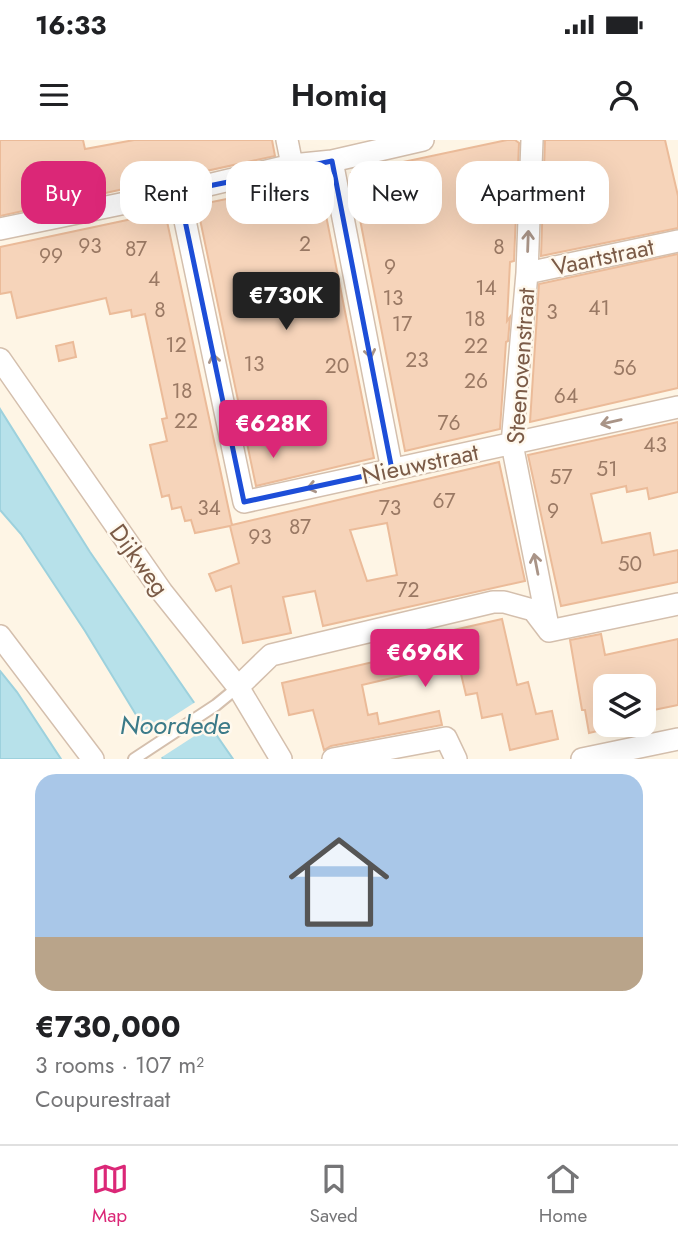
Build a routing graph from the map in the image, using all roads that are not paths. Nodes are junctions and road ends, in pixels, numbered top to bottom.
1 (287, 140) edge
2 (423, 140) edge
3 (532, 140) edge
4 (291, 161) edge
5 (332, 161) edge
6 (334, 171) edge
7 (120, 204) edge
8 (185, 224) edge
9 (0, 229) edge
10 (678, 240) edge
11 (527, 273) junction
12 (0, 359) edge
13 (678, 407) edge
14 (512, 444) junction
15 (392, 470) junction
16 (678, 604) edge
17 (549, 631) junction
18 (0, 636) edge
19 (238, 687) junction
20 (678, 739) edge
21 (364, 756) edge
22 (136, 758) edge
23 (93, 759) edge
24 (281, 759) edge
25 (334, 759) edge
26 (456, 759) edge
27 (582, 759) edge

1 - 4 street
2 - 5 street
11 -> 3 street, Steenovenstraat
6 -> 15 street
7 - 9 street
15 -> 8 street, Nieuwstraat
10 - 11 street, Vaartstraat
11 - 14 street, Steenovenstraat
12 - 19 street, Dijkweg
13 -> 14 street, Nieuwstraat
14 - 15 street, Nieuwstraat
17 -> 14 street, Steenovenstraat
16 - 17 street
17 - 19 street
18 - 23 street
19 - 22 lane
19 - 24 street, Dijkweg
20 - 27 street
21 - 25 street
21 - 26 street

